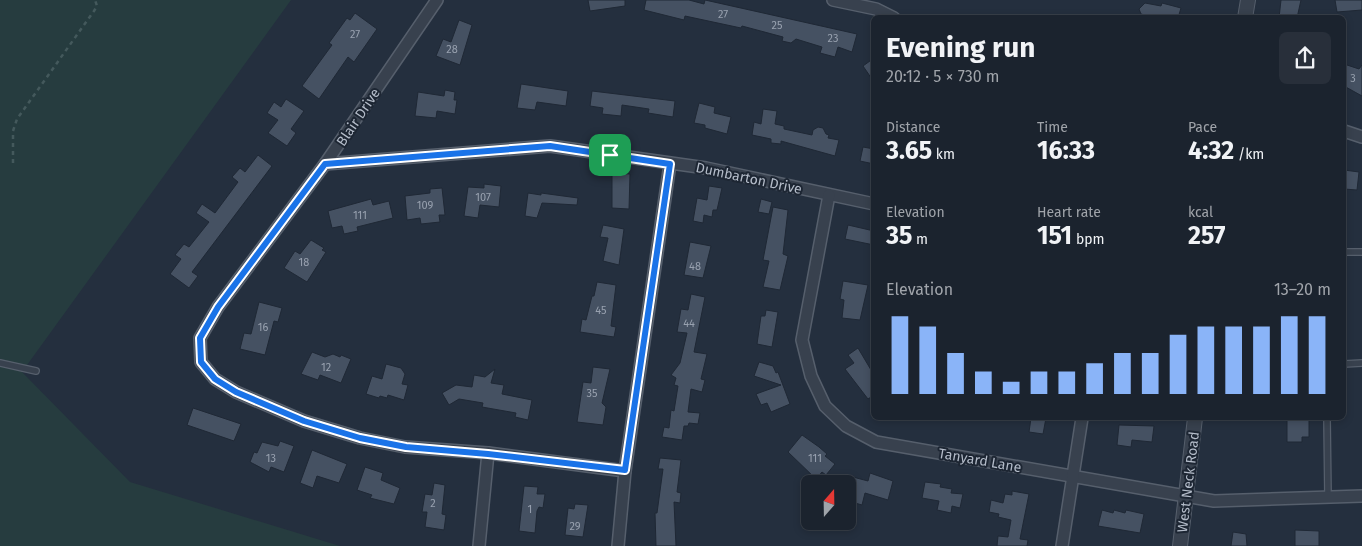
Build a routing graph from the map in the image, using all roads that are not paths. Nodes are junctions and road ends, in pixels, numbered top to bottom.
1 (437, 0) edge
2 (833, 0) edge
3 (1248, 0) edge
4 (888, 15) edge
5 (1246, 15) edge
6 (1346, 132) edge
7 (1362, 137) edge
8 (325, 164) junction
9 (670, 164) junction
10 (829, 195) junction
11 (871, 203) edge
12 (1346, 252) edge
13 (1362, 252) edge
14 (0, 363) edge
15 (1362, 363) edge
16 (1346, 364) edge
17 (36, 372) dead end
18 (1082, 420) edge
19 (1196, 420) edge
20 (1327, 420) edge
21 (488, 454) junction
22 (625, 470) junction
23 (1073, 476) junction
24 (1186, 495) junction
25 (1362, 496) edge
26 (1328, 497) junction
27 (479, 546) edge
28 (618, 546) edge
29 (1062, 546) edge
30 (1180, 546) edge

1 - 8 street, Blair Drive
2 - 4 street
3 - 5 street
6 - 7 street
8 - 9 street, Dumbarton Drive
8 - 21 street, Blair Drive
9 - 10 street, Dumbarton Drive
9 - 22 street
10 - 11 street, Dumbarton Drive
10 - 23 street, Tanyard Lane
12 - 13 lane
14 - 17 lane
15 - 16 lane
18 - 23 street
19 - 24 street, West Neck Road
20 - 26 lane
21 - 22 street, Blair Drive
21 - 27 street
22 - 28 street
23 - 24 street, Tanyard Lane
23 - 29 street
24 - 26 street, Tanyard Lane
24 - 30 street, West Neck Road
25 - 26 street, Tanyard Lane

